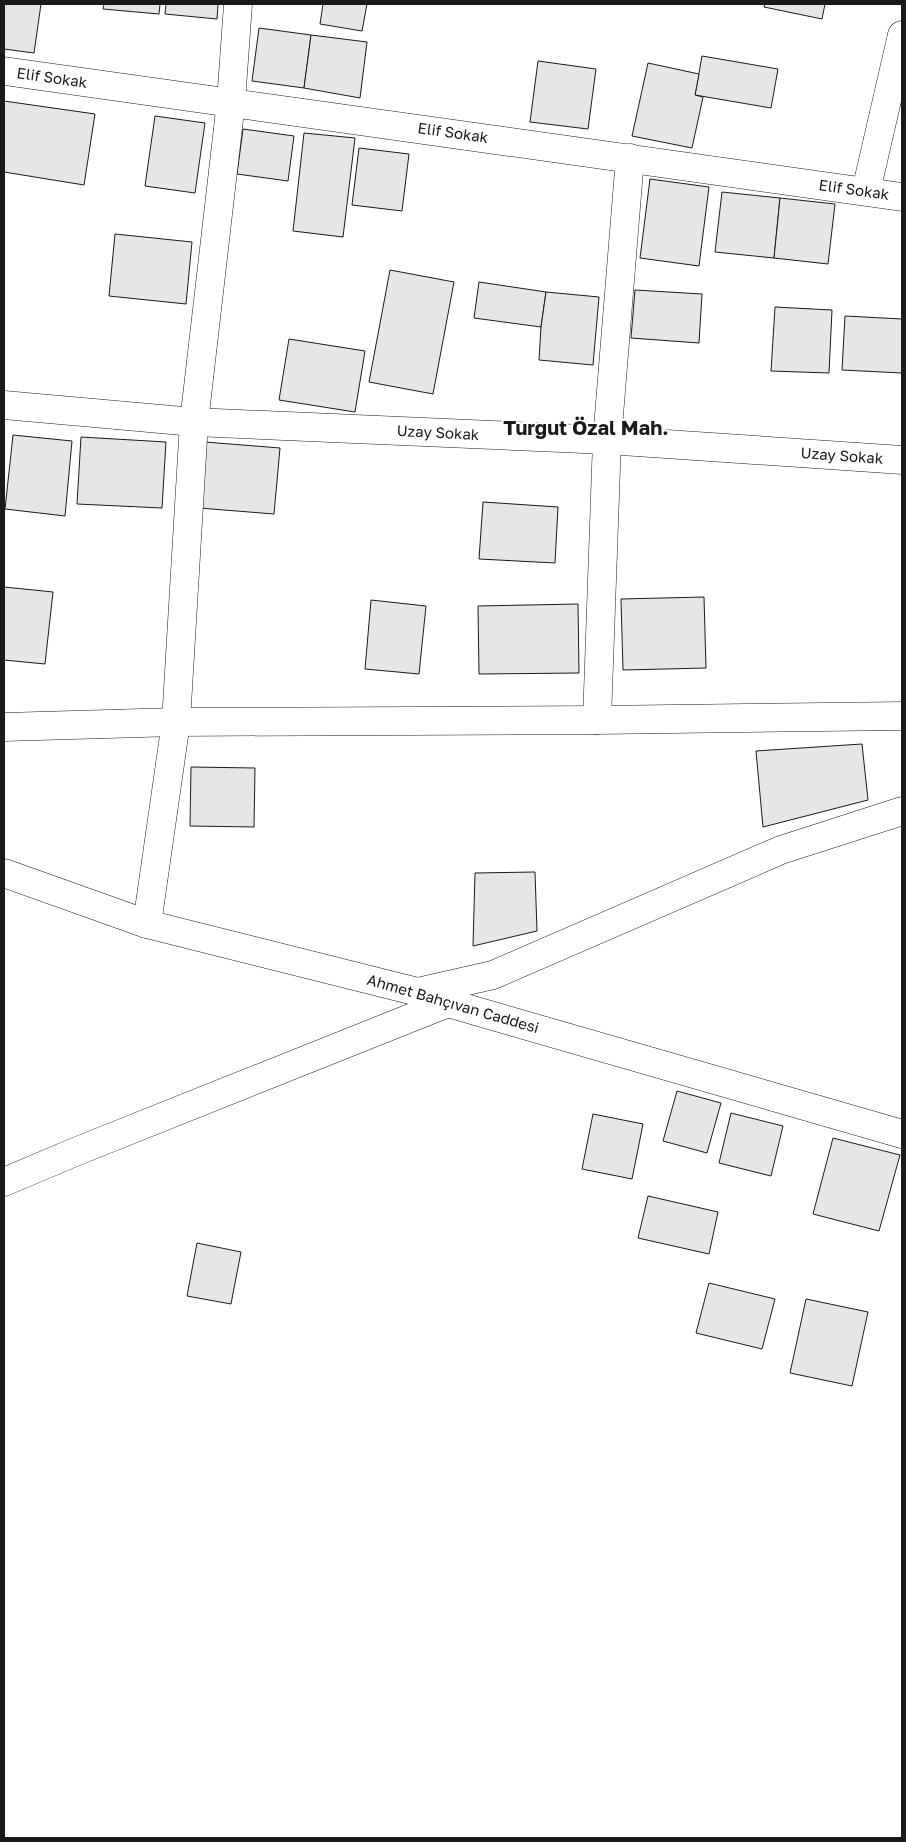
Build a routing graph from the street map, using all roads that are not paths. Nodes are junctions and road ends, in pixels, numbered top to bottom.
1 (238, 4) edge
2 (902, 35) edge
3 (4, 71) edge
4 (231, 102) junction
5 (630, 158) junction
6 (866, 191) junction
7 (902, 197) edge
8 (4, 404) edge
9 (194, 422) junction
10 (606, 440) junction
11 (902, 460) edge
12 (902, 716) edge
13 (597, 720) junction
14 (176, 722) junction
15 (4, 727) edge
16 (902, 811) edge
17 (4, 873) edge
18 (147, 924) junction
19 (418, 992) junction
20 (448, 1003) junction
21 (902, 1134) edge
22 (4, 1182) edge

1 - 4 street
2 - 6 street
3 - 4 street, Elif Sokak
4 - 5 street, Elif Sokak
4 - 9 street
5 - 6 street, Elif Sokak
5 - 10 street
6 - 7 street, Elif Sokak
8 - 9 street, Uzay Sokak
9 - 10 street, Uzay Sokak
9 - 14 street
10 - 11 street, Uzay Sokak
10 - 13 street
12 - 13 street
13 - 14 street
14 - 15 street
14 - 18 street
16 - 19 street
17 - 18 street, Ahmet Bahçıvan Caddesi
18 - 19 street, Ahmet Bahçıvan Caddesi
19 - 20 street, Ahmet Bahçıvan Caddesi
20 - 21 street, Ahmet Bahçıvan Caddesi
20 - 22 street

